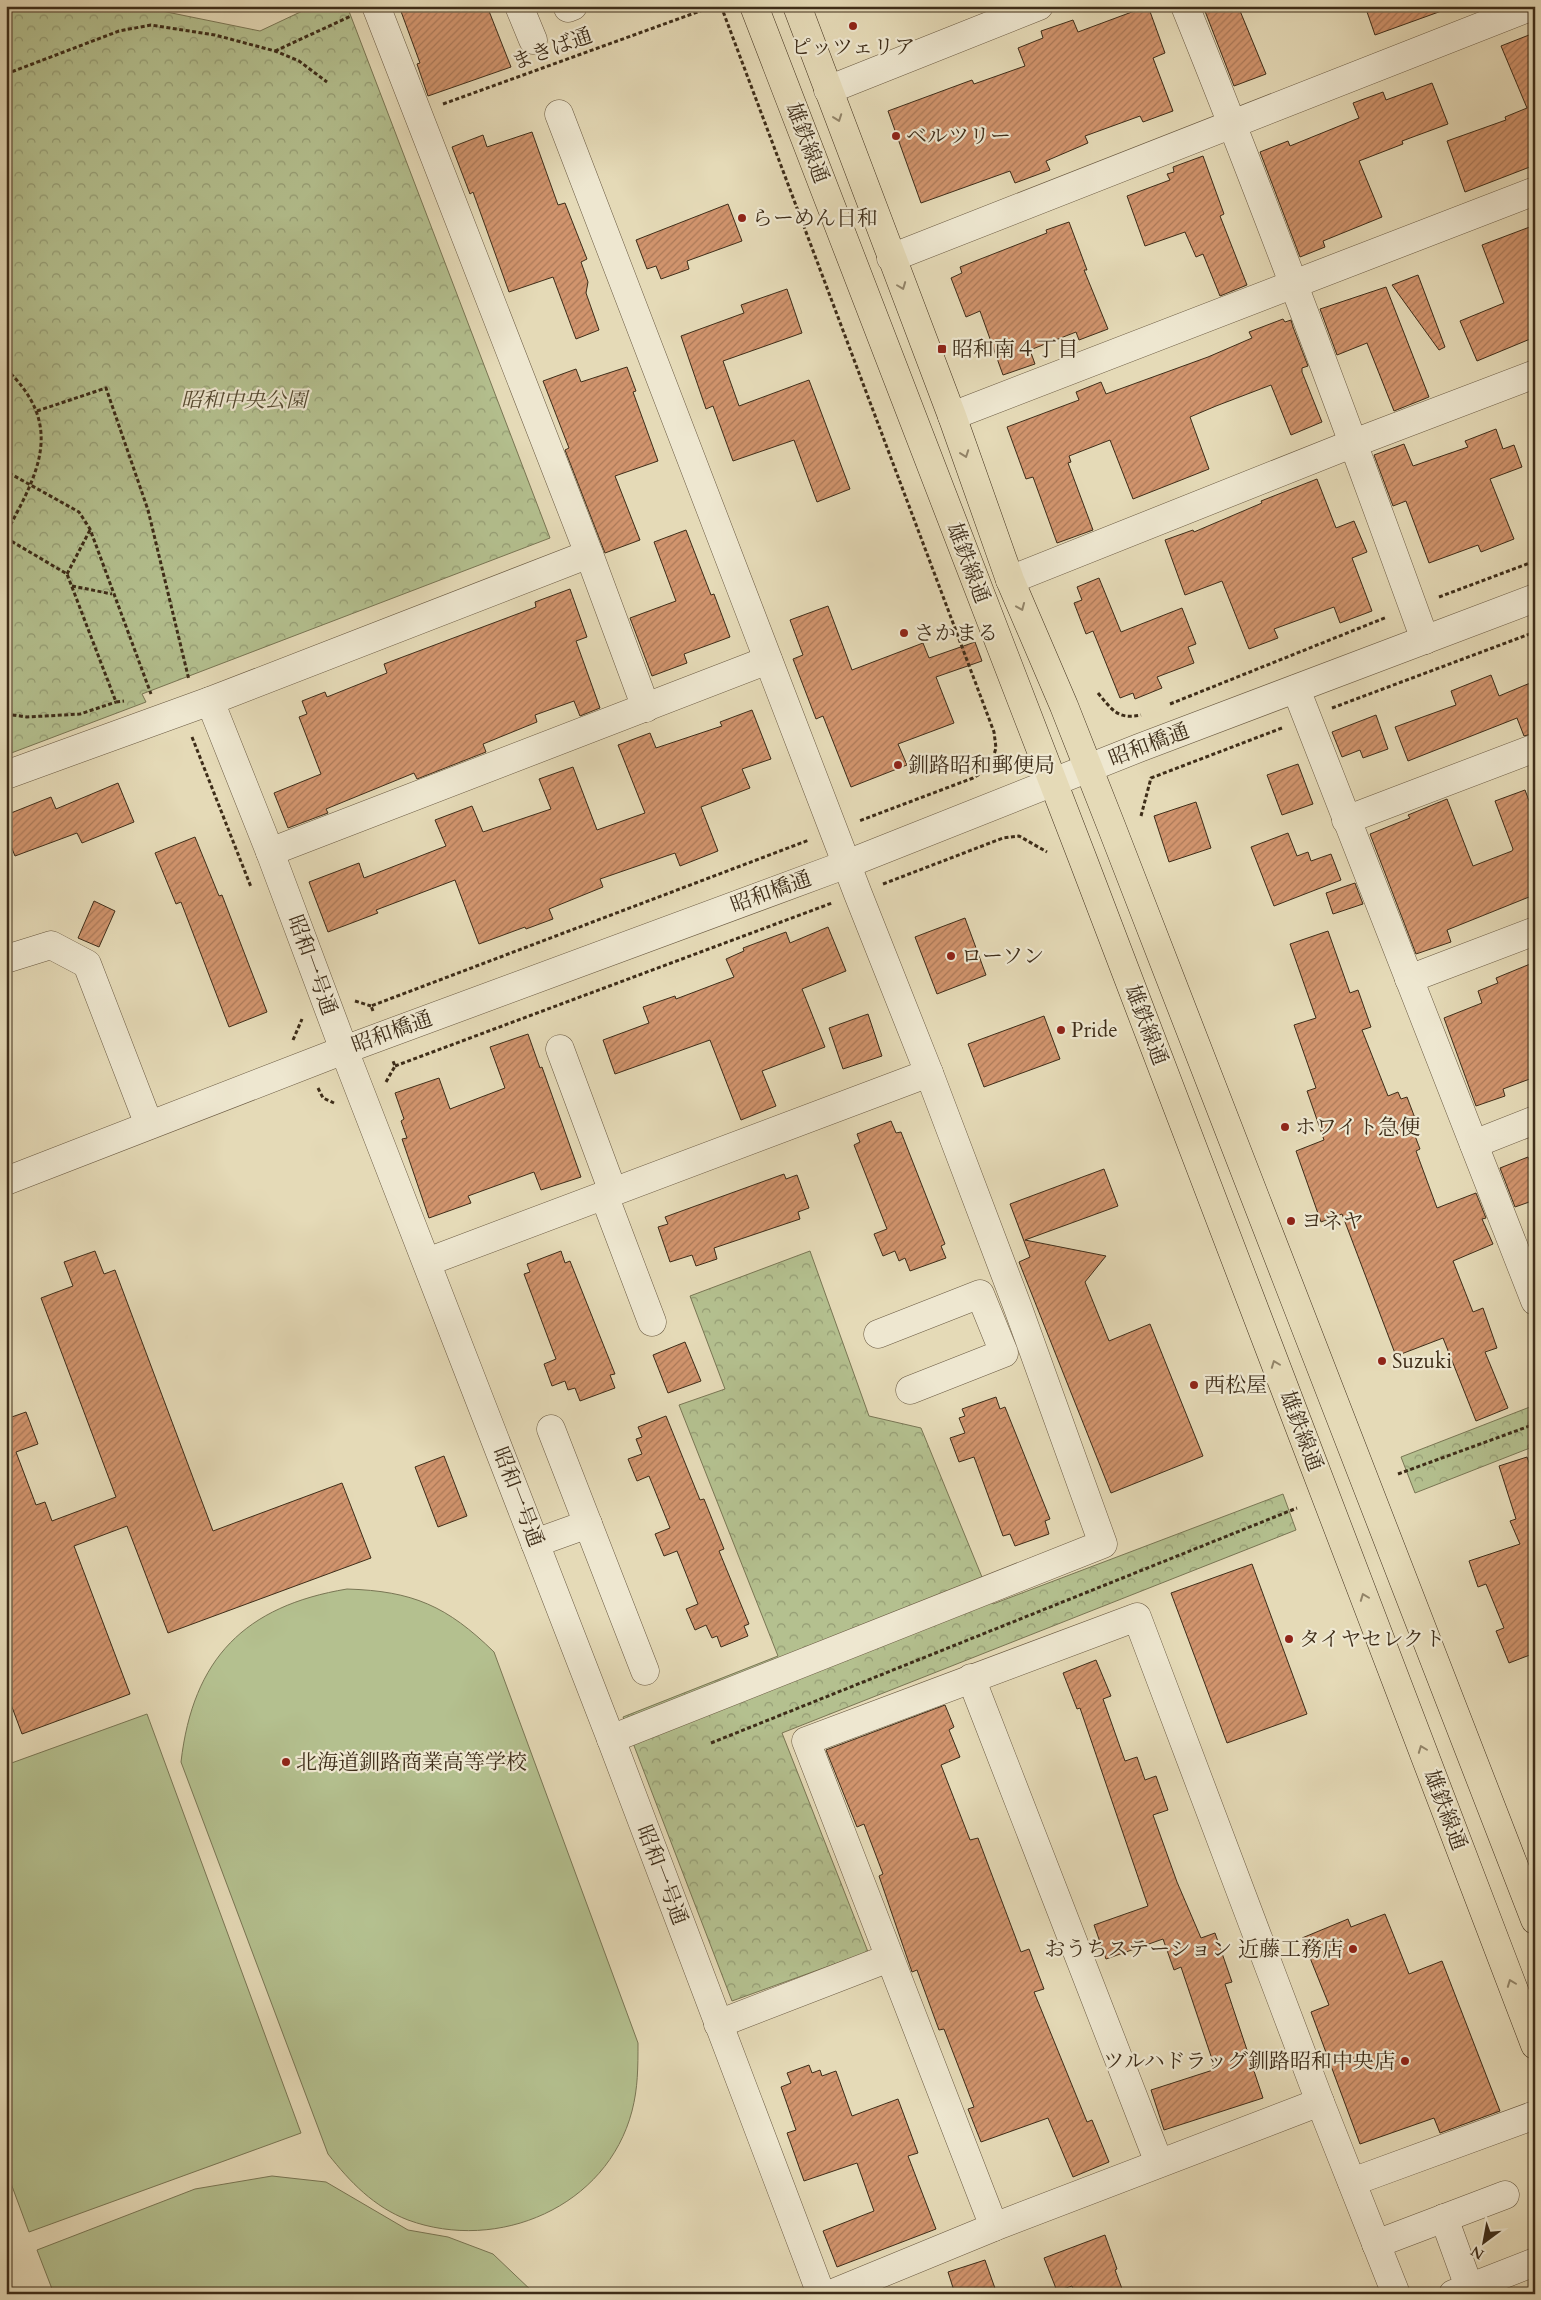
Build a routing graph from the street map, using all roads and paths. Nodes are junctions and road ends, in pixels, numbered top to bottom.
1 (11, 6) edge
2 (519, 6) edge
3 (714, 6) edge
4 (721, 6) edge
5 (754, 6) edge
6 (797, 6) edge
7 (1039, 6) edge
8 (1185, 6) edge
9 (1533, 6) edge
10 (6, 8) edge
11 (367, 9) edge
12 (533, 40) dead end
13 (275, 51) junction
14 (6, 74) edge
15 (327, 82) dead end
16 (828, 90) junction
17 (417, 114) junction
18 (558, 114) dead end
19 (1233, 124) junction
20 (1535, 191) edge
21 (891, 258) junction
22 (1292, 284) junction
23 (6, 332) edge
24 (6, 343) edge
25 (6, 369) edge
26 (1535, 374) edge
27 (38, 411) junction
28 (952, 416) junction
29 (1354, 443) junction
30 (9, 473) dead end
31 (31, 486) junction
32 (90, 529) junction
33 (6, 533) edge
34 (6, 538) edge
35 (589, 554) junction
36 (1535, 561) edge
37 (67, 574) junction
38 (1010, 580) junction
39 (72, 586) junction
40 (113, 594) junction
41 (1535, 598) edge
42 (1413, 607) junction
43 (1535, 632) edge
44 (1425, 640) junction
45 (768, 660) junction
46 (1296, 689) junction
47 (1098, 693) dead end
48 (125, 701) dead end
49 (178, 701) junction
50 (210, 701) junction
51 (116, 702) junction
52 (1169, 704) dead end
53 (646, 708) junction
54 (6, 714) edge
55 (1142, 715) dead end
56 (1307, 718) junction
57 (1535, 748) edge
58 (1088, 768) junction
59 (6, 775) edge
60 (1053, 782) junction
61 (1141, 816) dead end
62 (1346, 820) junction
63 (835, 831) junction
64 (270, 852) junction
65 (1047, 852) dead end
66 (847, 864) junction
67 (251, 888) dead end
68 (858, 894) junction
69 (1535, 931) edge
70 (6, 959) edge
71 (1409, 979) junction
72 (385, 1035) junction
73 (560, 1049) dead end
74 (344, 1050) junction
75 (395, 1066) dead end
76 (929, 1073) junction
77 (1535, 1120) edge
78 (149, 1125) junction
79 (1474, 1144) junction
80 (6, 1181) edge
81 (608, 1194) junction
82 (427, 1262) junction
83 (1535, 1301) edge
84 (1018, 1308) junction
85 (990, 1318) junction
86 (652, 1322) dead end
87 (878, 1334) dead end
88 (910, 1390) dead end
89 (1535, 1424) edge
90 (551, 1429) dead end
91 (1398, 1474) dead end
92 (1297, 1508) dead end
93 (588, 1524) junction
94 (535, 1543) junction
95 (645, 1671) dead end
96 (971, 1678) junction
97 (611, 1739) junction
98 (711, 1743) dead end
99 (1535, 1920) edge
100 (890, 1958) junction
101 (718, 2024) junction
102 (1535, 2045) edge
103 (1320, 2102) junction
104 (1535, 2115) edge
105 (1159, 2163) junction
106 (1352, 2182) junction
107 (1505, 2195) dead end
108 (1444, 2218) junction
109 (994, 2227) junction
110 (1376, 2244) junction
111 (1535, 2262) edge
112 (1461, 2291) edge
113 (821, 2294) edge
114 (831, 2294) edge
115 (1396, 2294) edge

1 - 10 path
2 - 12 street
3 - 17 path, まきば通
4 - 63 path
5 - 60 main road, 雄鉄線通
6 - 16 main road, 雄鉄線通
7 - 16 street
8 - 19 street
9 - 19 street
11 - 13 path
11 - 17 street
13 - 14 path
13 - 15 path
16 -> 21 main road, 雄鉄線通
17 - 35 street
18 - 45 street
19 - 21 street
19 - 22 street
20 - 22 street
21 -> 28 main road, 雄鉄線通
22 - 28 street
22 - 29 street
23 - 24 path
25 - 27 path
26 - 29 street
27 - 31 path
27 - 49 path
28 -> 38 main road, 雄鉄線通
29 - 38 street
29 - 42 street
30 - 31 path
31 - 32 path
31 - 33 path
32 - 37 path
32 - 40 path
34 - 37 path
35 - 50 street
35 - 53 street
36 - 42 path
37 - 39 path
38 -> 58 main road, 雄鉄線通
39 - 40 path
39 - 51 path
40 - 49 path
41 - 44 street, 昭和橋通
42 - 44 street
42 - 52 path
43 - 56 path
44 - 46 street, 昭和橋通
45 - 53 street
45 - 63 street
46 - 56 street
46 - 58 street, 昭和橋通
47 - 55 path
48 - 51 path
49 - 50 street
49 - 59 street
49 - 67 path
50 - 64 street, 昭和一号通
51 - 54 path
53 - 64 street
56 - 61 path
56 - 62 street
57 - 62 street
58 - 60 street, 昭和橋通
58 - 99 main road, 雄鉄線通
60 - 66 street, 昭和橋通
102 -> 60 main road, 雄鉄線通
62 - 71 street
63 - 66 street
63 - 72 path
64 - 74 street, 昭和一号通
65 - 68 path
66 - 68 street
66 - 72 street, 昭和橋通
68 - 75 path
68 - 76 street
69 - 71 street
70 - 78 street
71 - 79 street
72 - 74 street, 昭和橋通
73 - 81 street
74 - 78 street, 昭和橋通
74 - 82 street, 昭和一号通
76 - 81 street
76 - 84 street
77 - 79 street
78 - 80 street, 昭和橋通
79 - 83 street
81 - 82 street
81 - 86 street
82 - 94 street, 昭和一号通
84 - 85 street
84 - 97 street
85 - 87 street
85 - 88 street
89 - 91 path
90 - 93 street
92 - 98 path
93 - 94 street
93 - 95 street
94 - 97 street, 昭和一号通
96 - 100 street
96 - 103 street
96 - 105 street
97 - 101 street, 昭和一号通
100 - 101 street
100 - 109 street
101 - 113 street, 昭和一号通
103 - 105 street
103 - 106 street
104 - 106 street
105 - 109 street
106 - 110 street
107 - 108 street
108 - 110 street
108 - 112 street
109 - 114 street
110 - 115 street
111 - 112 street

